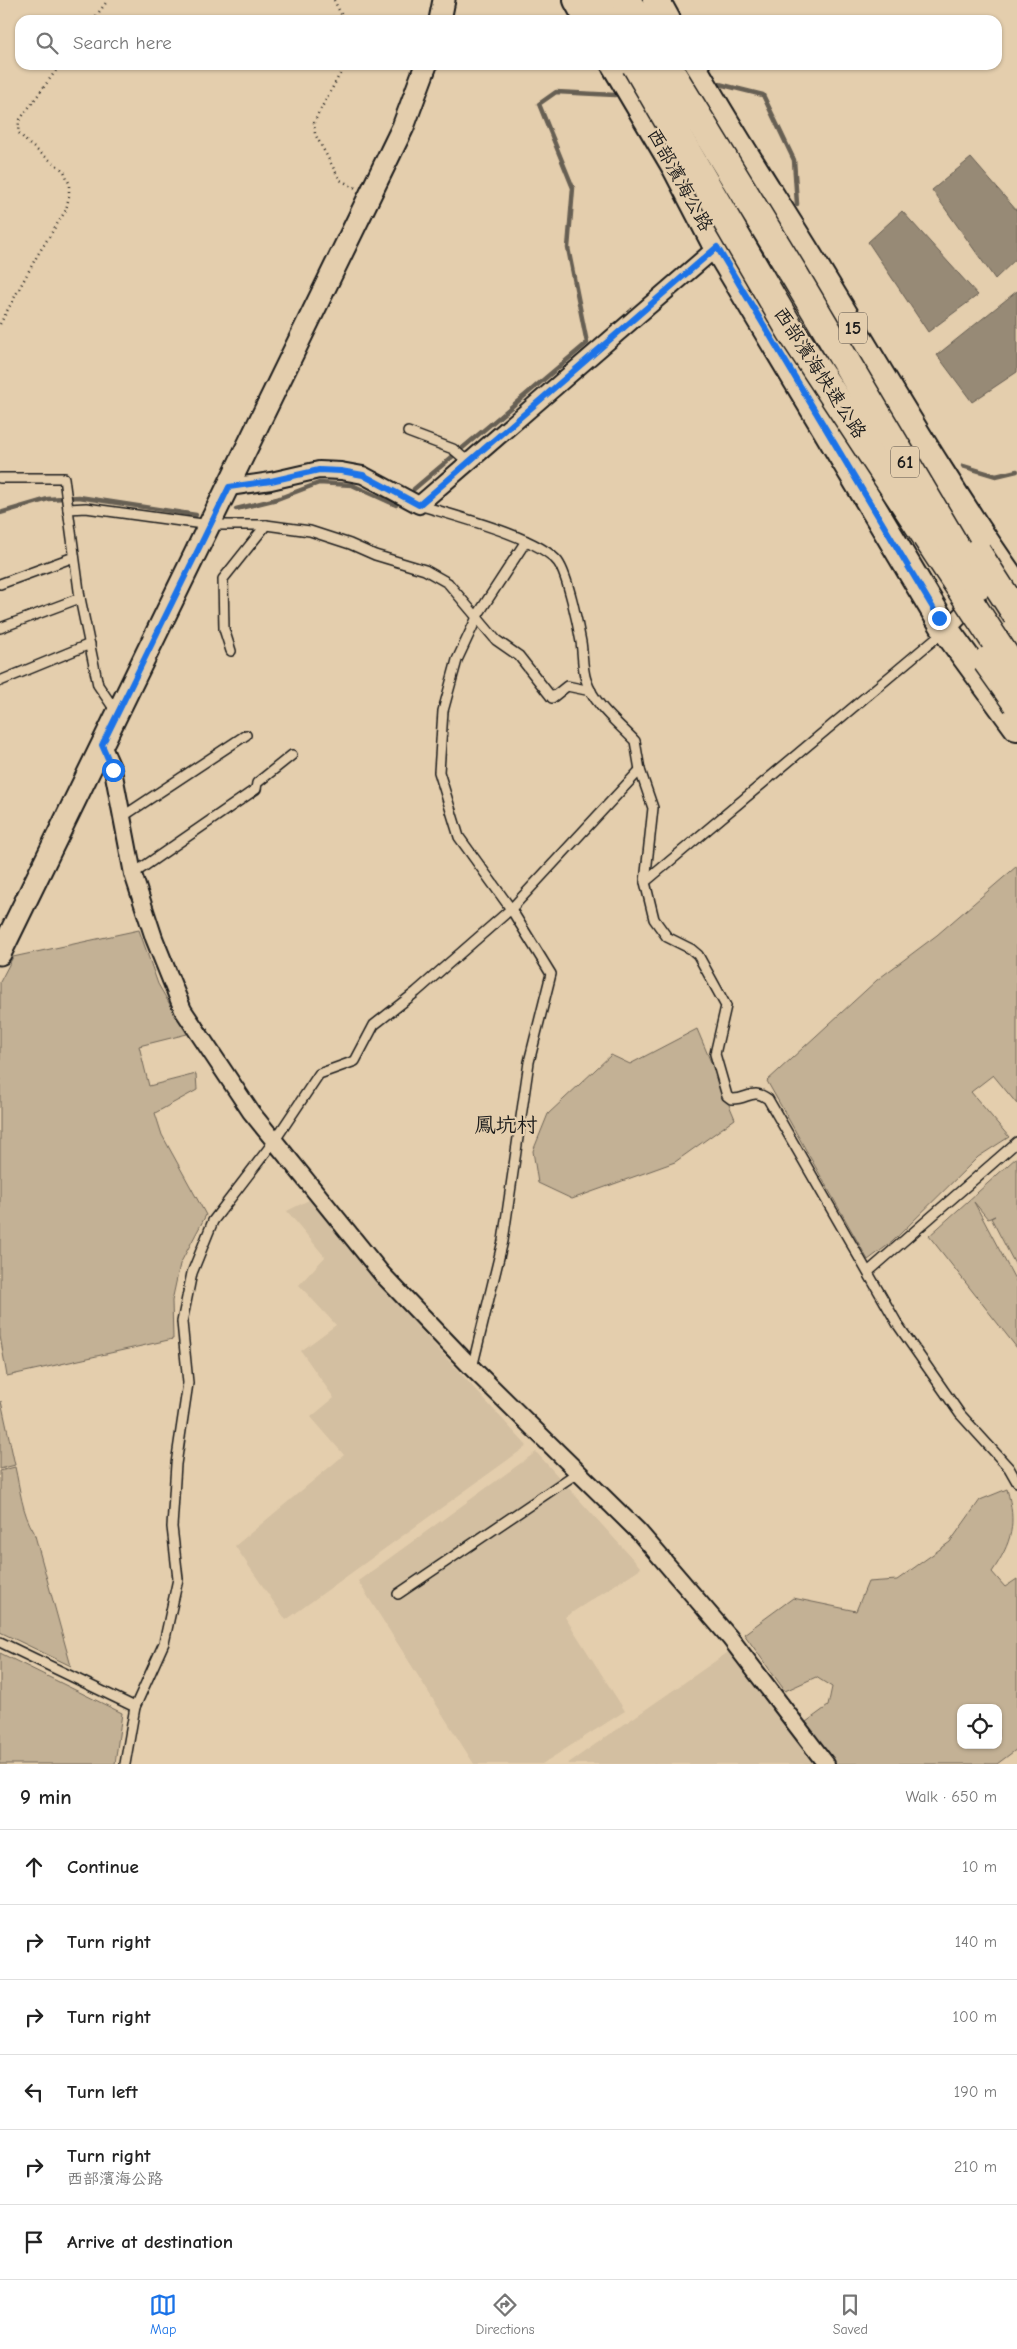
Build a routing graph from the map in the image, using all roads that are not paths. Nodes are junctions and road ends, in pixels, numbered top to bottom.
1 (444, 0) edge
2 (577, 0) edge
3 (598, 0) edge
4 (656, 0) edge
5 (626, 12) edge
6 (441, 15) edge
7 (585, 15) edge
8 (665, 15) edge
9 (424, 70) edge
10 (618, 70) edge
11 (639, 70) edge
12 (669, 70) edge
13 (695, 70) edge
14 (728, 128) junction
15 (676, 168) junction
16 (788, 221) junction
17 (717, 247) junction
18 (795, 276) junction
19 (792, 331) junction
20 (408, 432) dead end
21 (467, 461) junction
22 (0, 478) edge
23 (229, 487) junction
24 (419, 505) junction
25 (68, 509) junction
26 (210, 525) junction
27 (266, 525) junction
28 (526, 541) junction
29 (74, 557) junction
30 (1013, 574) edge
31 (0, 584) edge
32 (80, 598) junction
33 (1017, 615) edge
34 (476, 618) junction
35 (0, 628) edge
36 (946, 630) junction
37 (90, 644) junction
38 (1017, 647) edge
39 (231, 651) dead end
40 (1017, 674) edge
41 (0, 681) edge
42 (591, 692) junction
43 (1017, 703) edge
44 (117, 714) junction
45 (1017, 727) edge
46 (246, 735) dead end
47 (102, 745) junction
48 (292, 755) dead end
49 (640, 770) junction
50 (122, 817) junction
51 (133, 874) junction
52 (645, 882) junction
53 (511, 909) junction
54 (0, 954) edge
55 (275, 1140) junction
56 (1017, 1142) edge
57 (868, 1272) junction
58 (472, 1368) junction
59 (577, 1473) junction
60 (1017, 1482) edge
61 (398, 1594) dead end
62 (0, 1642) edge
63 (135, 1707) junction
64 (125, 1764) edge
65 (826, 1764) edge

1 - 6 street
2 - 7 main road
3 - 5 highway
4 - 8 main road
9 - 23 street
10 - 15 main road, 西部濱海公路
11 - 19 highway, 西部濱海快速公路 / 61, bridge
12 - 18 highway, 西部濱海快速公路 / 61, bridge
13 - 14 main road, 15
14 - 15 main road
14 - 16 main road, 15
15 - 17 main road, 西部濱海公路
16 - 17 street
16 - 30 main road, 15
17 - 21 street
17 - 36 main road, 西部濱海公路
18 - 33 highway, bridge
18 - 38 highway, 西部濱海快速公路 / 61, bridge
19 - 40 highway, 西部濱海快速公路 / 61, bridge
19 - 43 highway, bridge
20 - 21 lane
21 - 24 street
22 - 25 lane
23 - 24 street
23 - 26 street
24 - 28 lane
25 - 26 lane
25 - 29 lane
26 - 27 lane
26 - 44 street
27 - 34 lane
27 - 39 lane
28 - 34 lane
28 - 42 lane
29 - 31 lane
29 - 32 lane
30 - 36 street
32 - 35 lane
32 - 37 lane
34 - 42 lane
34 - 53 lane
36 - 45 main road, 西部濱海公路
36 - 52 lane
37 - 41 lane
37 - 44 lane
42 - 49 lane
44 - 47 street
46 - 50 lane
47 - 50 street
47 - 54 street
48 - 51 lane
49 - 52 lane
49 - 53 lane
50 - 51 street
51 - 55 street
52 - 57 lane
53 - 55 lane
53 - 58 lane
55 - 58 street
55 - 63 lane
56 - 57 lane
57 - 60 lane
58 - 59 street
59 - 61 lane
59 - 65 street
62 - 63 lane
63 - 64 lane

